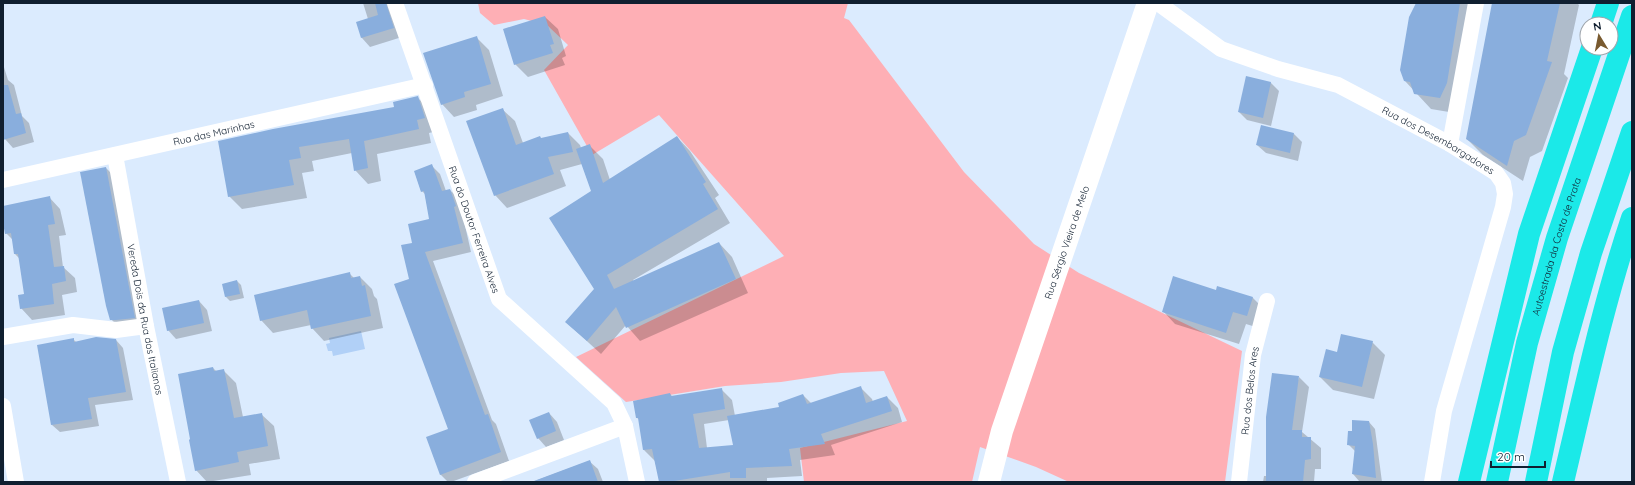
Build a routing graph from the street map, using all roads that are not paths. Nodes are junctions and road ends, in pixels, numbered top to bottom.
1 (395, 3) edge
2 (1148, 3) edge
3 (1158, 3) edge
4 (1476, 3) edge
5 (1608, 3) edge
6 (1603, 16) edge
7 (1632, 16) edge
8 (1589, 56) edge
9 (425, 85) junction
10 (1632, 132) edge
11 (1450, 144) junction
12 (115, 155) junction
13 (3, 180) edge
14 (1632, 218) edge
15 (1267, 300) dead end
16 (146, 326) junction
17 (3, 337) edge
18 (3, 406) edge
19 (625, 426) junction
20 (16, 482) edge
21 (178, 482) edge
22 (475, 482) edge
23 (637, 482) edge
24 (989, 482) edge
25 (1239, 482) edge
26 (1432, 482) edge
27 (1469, 482) edge
28 (1497, 482) edge
29 (1536, 482) edge
30 (1563, 482) edge

1 - 9 street, Rua do Doutor Ferreira Alves
2 - 24 main road, Rua Sérgio Vieira de Melo
3 - 11 street, Rua dos Desembargadores
4 - 11 street
5 - 6 highway
7 - 28 highway, Autoestrada da Costa de Prata
8 - 27 highway
9 - 12 street, Rua das Marinhas
9 - 19 street, Rua do Doutor Ferreira Alves
10 - 29 highway
11 - 26 street, Rua dos Desembargadores
12 - 13 street, Rua das Marinhas
12 - 16 street, Vereda Dois da Rua dos Italianos
14 - 30 highway
15 - 25 street, Rua dos Belos Ares
16 - 17 street
16 - 21 street, Vereda Dois da Rua dos Italianos
18 - 20 street
19 - 22 street
19 - 23 street, Rua do Doutor Ferreira Alves

